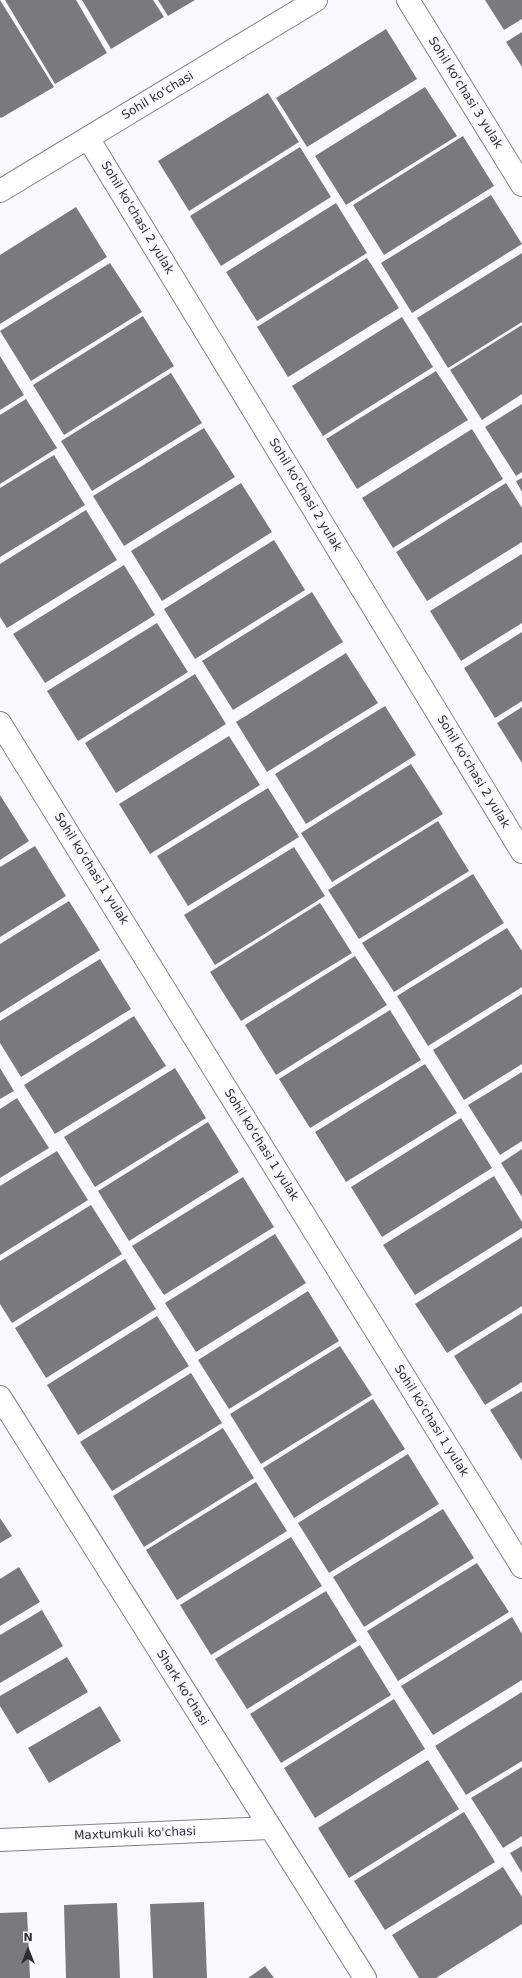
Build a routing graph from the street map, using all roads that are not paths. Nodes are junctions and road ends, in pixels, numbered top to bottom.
1 (316, 0) edge
2 (408, 0) edge
3 (88, 138) junction
4 (522, 185) edge
5 (0, 192) edge
6 (0, 723) edge
7 (522, 852) edge
8 (0, 1397) edge
9 (522, 1567) edge
10 (269, 1828) junction
11 (0, 1840) edge
12 (365, 1978) edge

1 - 3 street, Sohil ko'chasi
2 - 4 street, Sohil ko'chasi 3 yulak
3 - 5 street, Sohil ko'chasi
3 - 7 street, Sohil ko'chasi 2 yulak
6 - 9 street, Sohil ko'chasi 1 yulak
8 - 10 street, Shark ko'chasi
10 - 11 street, Mаxtumkuli ko'chasi
10 - 12 street, Shark ko'chasi

